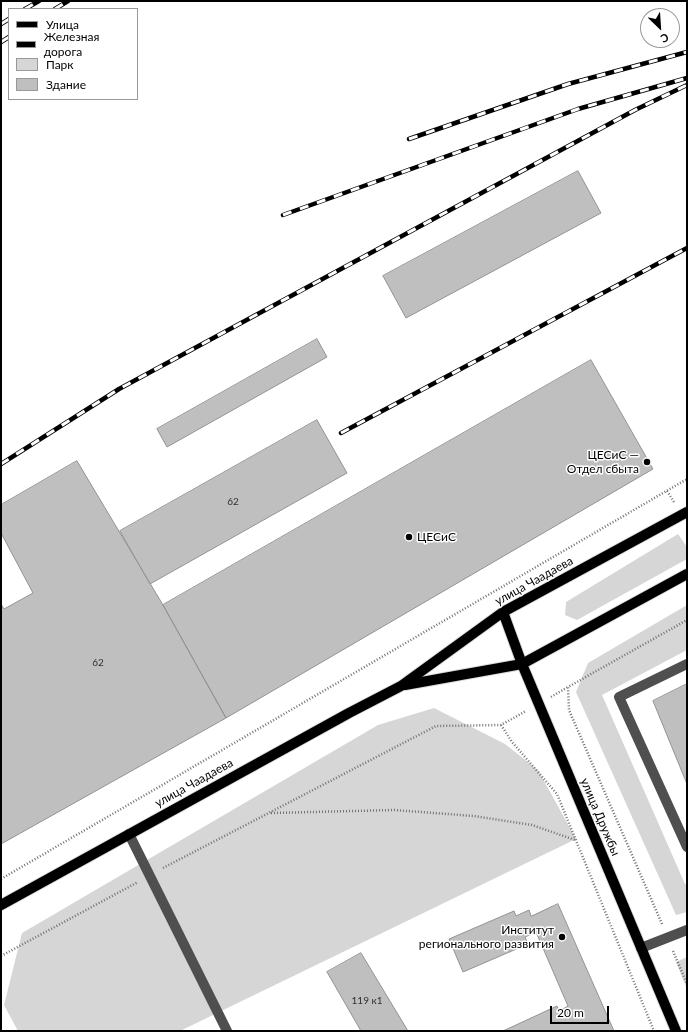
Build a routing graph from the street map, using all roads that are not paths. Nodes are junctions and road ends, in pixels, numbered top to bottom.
1 (687, 512) edge
2 (687, 574) edge
3 (504, 612) junction
4 (522, 664) junction
5 (687, 664) edge
6 (401, 686) junction
7 (129, 834) junction
8 (687, 847) edge
9 (1, 905) edge
10 (687, 930) edge
11 (641, 948) junction
12 (227, 1031) edge
13 (676, 1031) edge

1 - 3 main road, улица Чаадаева
2 - 4 main road, улица Чаадаева
3 - 4 main road, улица Дружбы
3 - 6 main road, улица Чаадаева
4 - 6 main road, улица Чаадаева
4 - 11 main road, улица Дружбы
5 - 8 street
6 - 7 main road, улица Чаадаева
7 - 9 main road, улица Чаадаева
7 - 12 street
10 - 11 street
11 - 13 main road, улица Дружбы

